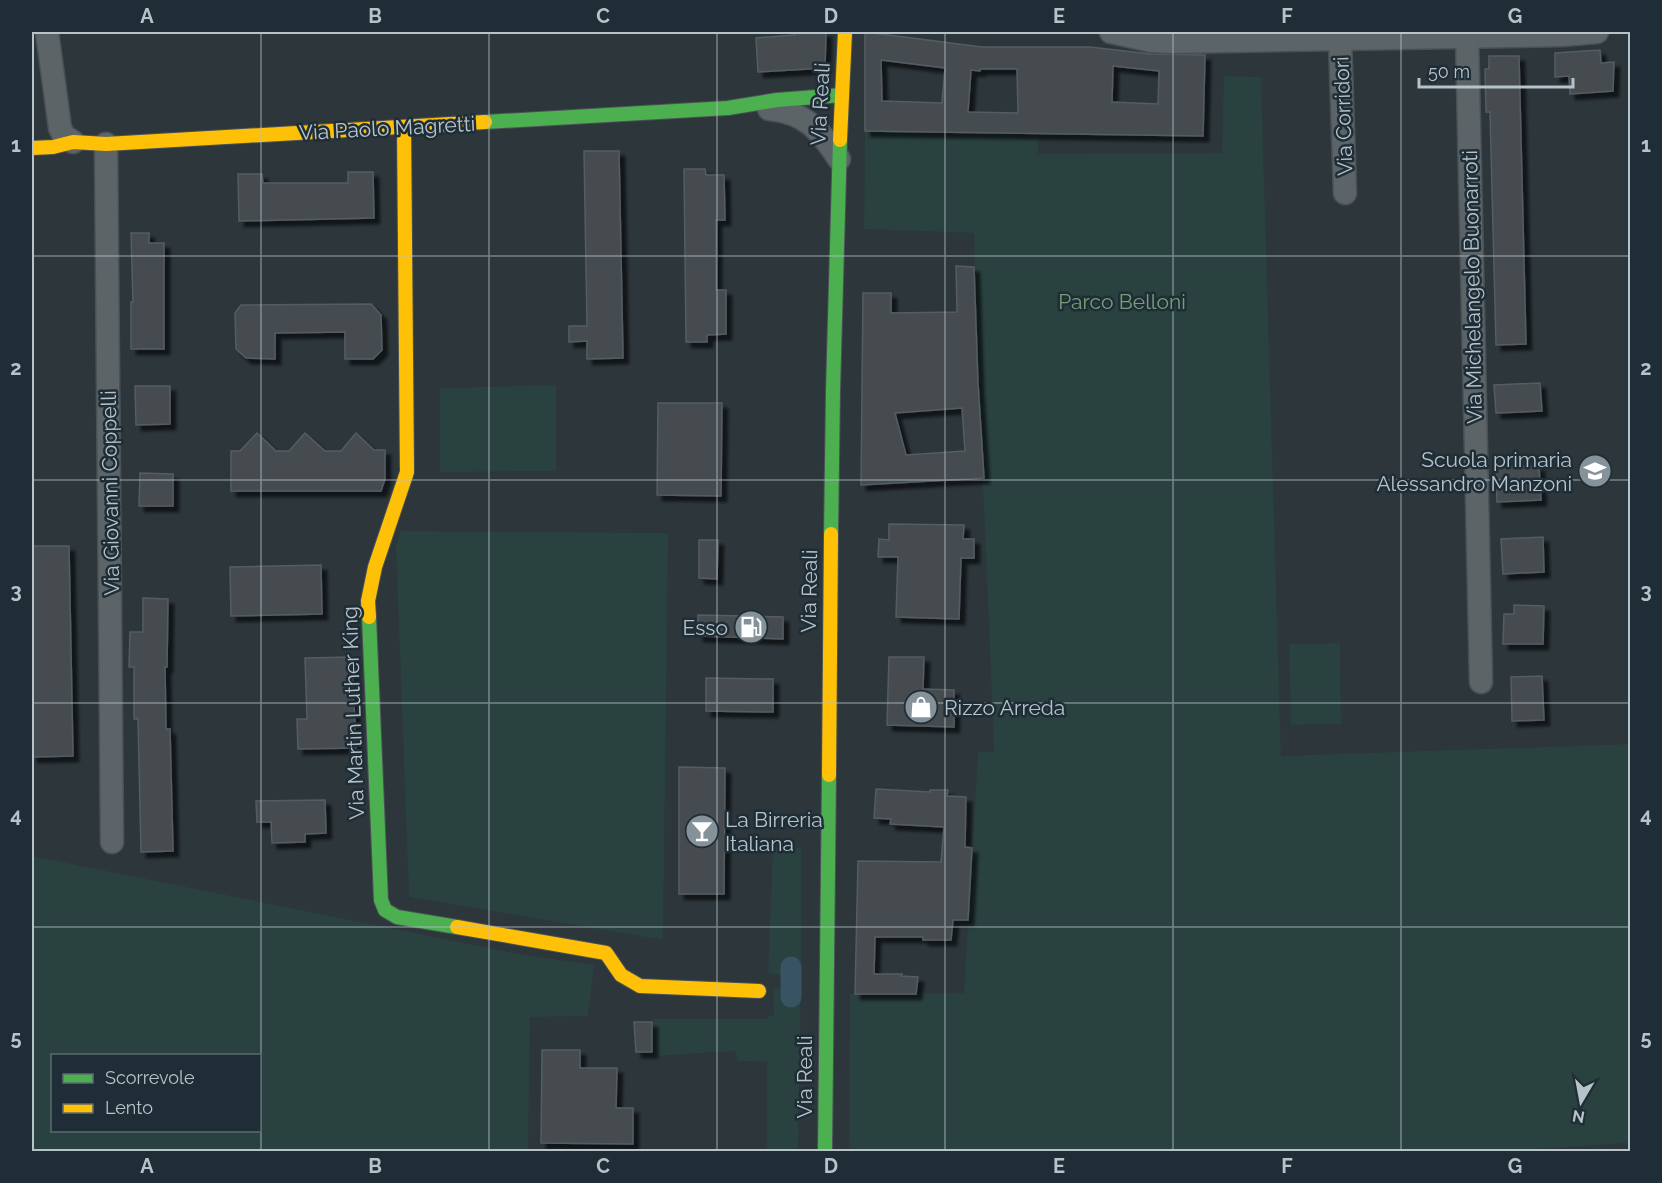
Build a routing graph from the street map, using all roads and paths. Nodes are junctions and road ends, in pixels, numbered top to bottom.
1 (47, 32) edge
2 (845, 32) edge
3 (1111, 32) edge
4 (1597, 32) edge
5 (1467, 35) junction
6 (1340, 38) junction
7 (842, 95) junction
8 (743, 107) junction
9 (404, 127) junction
10 (73, 142) junction
11 (106, 144) junction
12 (32, 148) edge
13 (838, 159) junction
14 (1345, 193) dead end
15 (1480, 682) dead end
16 (112, 842) dead end
17 (759, 991) dead end
18 (825, 1152) edge

1 - 10 street
2 - 7 street, Via Reali
3 - 6 street, Via Corridori
4 - 5 street, Via Corridori
5 - 6 street, Via Corridori
5 - 15 street, Via Michelangelo Buonarroti
6 - 14 street, Via Corridori
7 - 8 street, Via Paolo Magretti
7 - 13 street, Via Reali
8 - 9 street, Via Paolo Magretti
8 - 13 street, Via Paolo Magretti
9 - 11 street, Via Paolo Magretti
9 - 17 street, Via Martin Luther King
10 - 11 street, Via Paolo Magretti
10 - 12 street, Via Paolo Magretti
11 - 16 street, Via Giovanni Coppelli
13 - 18 street, Via Reali

